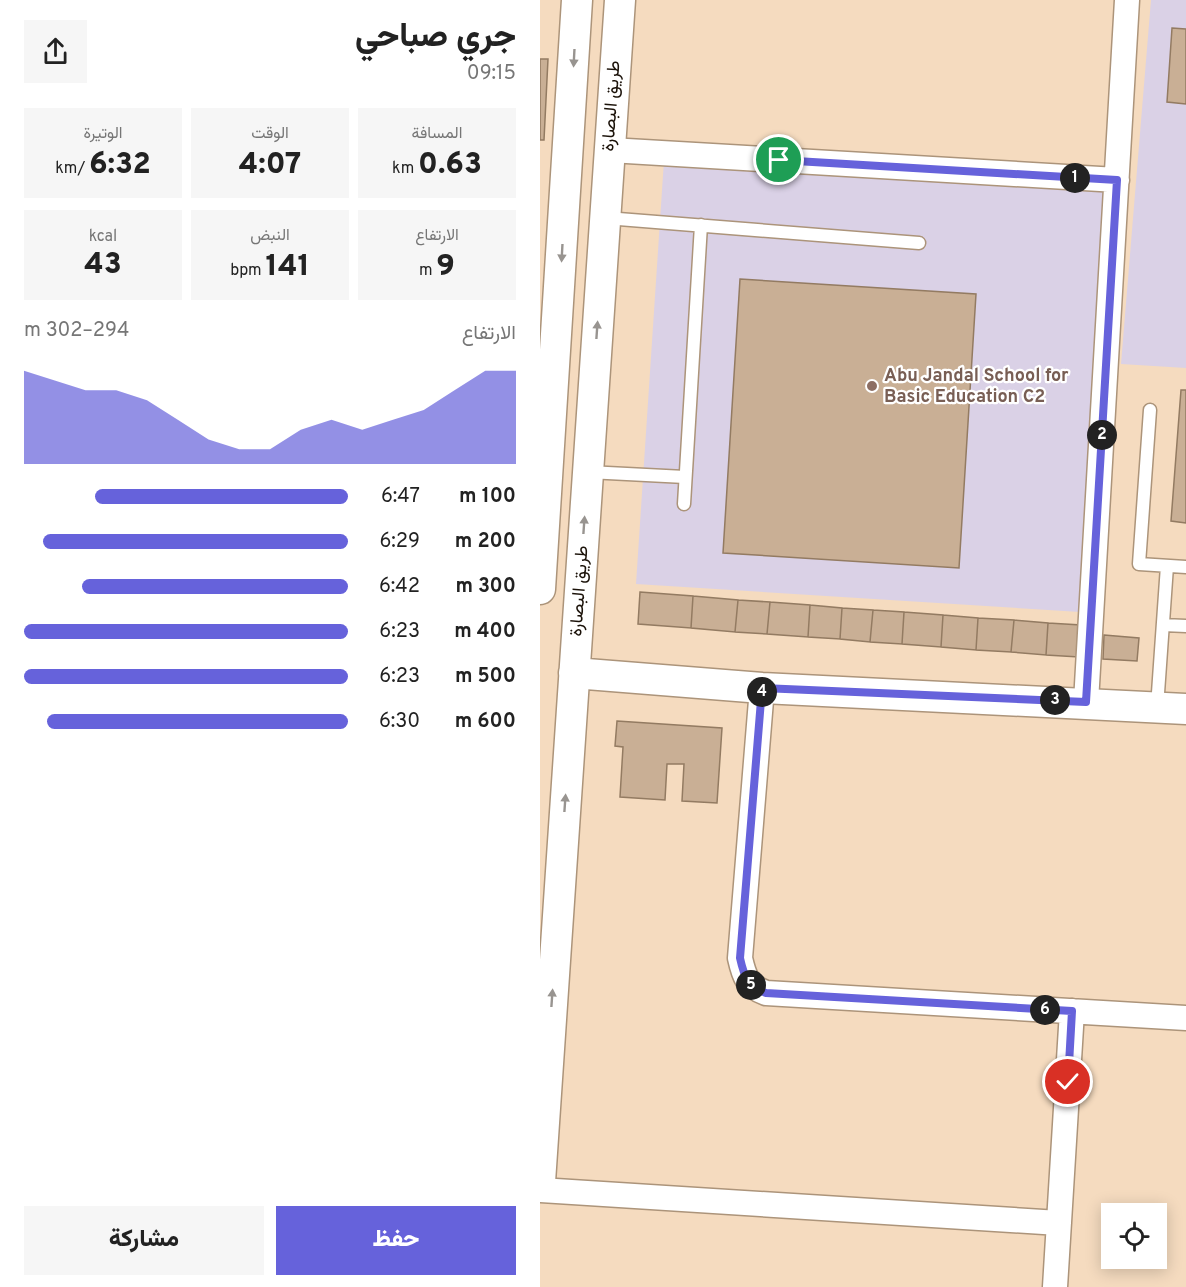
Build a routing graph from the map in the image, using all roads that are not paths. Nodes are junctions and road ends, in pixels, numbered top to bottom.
1 (578, 0) edge
2 (620, 0) edge
3 (1127, 0) edge
4 (610, 150) junction
5 (1117, 180) junction
6 (605, 218) junction
7 (701, 225) junction
8 (919, 243) dead end
9 (547, 384) edge
10 (1150, 410) dead end
11 (588, 472) junction
12 (685, 477) junction
13 (684, 504) dead end
14 (1167, 566) junction
15 (1186, 567) edge
16 (540, 589) edge
17 (1162, 625) junction
18 (1186, 626) edge
19 (574, 674) junction
20 (762, 688) junction
21 (1086, 702) junction
22 (1157, 707) junction
23 (1186, 709) edge
24 (1072, 1011) junction
25 (1186, 1018) edge
26 (540, 1182) edge
27 (540, 1190) edge
28 (1059, 1223) junction
29 (1055, 1287) edge

1 -> 9 street
2 - 4 street, طريق البصارة
3 - 5 street
4 - 5 street
4 - 6 street, طريق البصارة
5 - 21 street
6 - 7 lane
11 -> 6 street, طريق البصارة
7 - 8 lane
7 - 12 lane
9 - 16 street
10 - 14 lane
11 - 12 lane
19 -> 11 street, طريق البصارة
12 - 13 lane
14 - 15 lane
14 - 17 lane
17 - 18 lane
17 - 22 lane
19 - 20 street
26 -> 19 street, طريق البصارة
20 - 21 street
20 - 24 street
21 - 22 street
22 - 23 street
24 - 25 street
24 - 28 street
27 - 28 street
28 - 29 street

